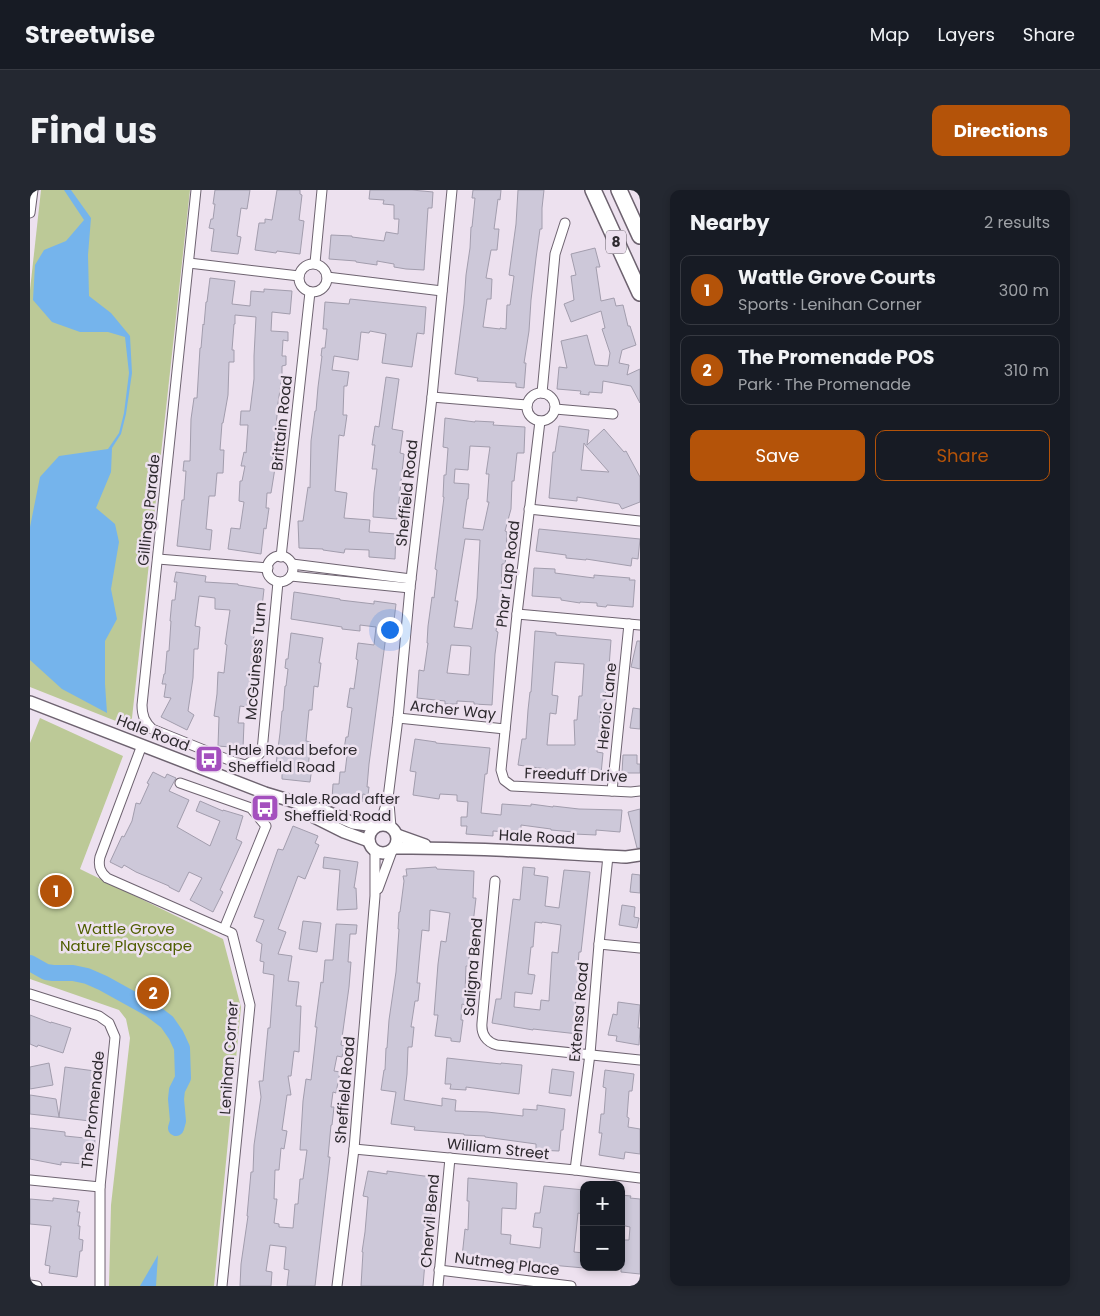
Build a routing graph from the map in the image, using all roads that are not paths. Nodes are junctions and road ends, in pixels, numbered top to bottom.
1 (33, 190) edge
2 (196, 190) edge
3 (322, 190) edge
4 (452, 190) edge
5 (593, 190) edge
6 (619, 190) edge
7 (30, 213) edge
8 (565, 223) dead end
9 (640, 236) edge
10 (189, 263) junction
11 (315, 264) junction
12 (298, 276) junction
13 (327, 277) junction
14 (442, 291) junction
15 (310, 292) junction
16 (640, 294) edge
17 (542, 393) junction
18 (432, 397) junction
19 (527, 406) junction
20 (555, 408) junction
21 (613, 414) dead end
22 (540, 421) junction
23 (529, 509) junction
24 (640, 521) edge
25 (281, 556) junction
26 (158, 559) junction
27 (292, 564) junction
28 (268, 568) junction
29 (321, 568) junction
30 (291, 576) junction
31 (320, 579) junction
32 (368, 579) junction
33 (411, 579) junction
34 (278, 582) junction
35 (410, 588) junction
36 (517, 614) junction
37 (629, 624) junction
38 (640, 626) edge
39 (30, 703) edge
40 (398, 718) junction
41 (505, 730) junction
42 (142, 745) junction
43 (246, 765) joint
44 (180, 783) dead end
45 (640, 790) edge
46 (612, 791) junction
47 (265, 792) junction
48 (386, 828) junction
49 (372, 846) junction
50 (432, 847) junction
51 (393, 849) junction
52 (640, 855) edge
53 (608, 856) junction
54 (495, 881) dead end
55 (375, 896) junction
56 (224, 930) junction
57 (599, 944) junction
58 (640, 948) edge
59 (30, 994) edge
60 (590, 1054) junction
61 (640, 1060) edge
62 (354, 1149) junction
63 (450, 1158) junction
64 (575, 1170) junction
65 (640, 1178) edge
66 (30, 1180) edge
67 (100, 1186) junction
68 (439, 1270) junction
69 (536, 1284) edge
70 (30, 1285) edge
71 (38, 1286) edge
72 (100, 1286) edge
73 (222, 1286) edge
74 (337, 1286) edge
75 (438, 1286) edge
76 (571, 1286) edge

1 - 7 street
2 - 10 street, Gillings Parade
3 - 11 street
4 - 14 street, Sheffield Road
5 - 16 highway, 8
6 - 9 highway, 8
8 - 17 street
10 - 12 street
10 - 26 street, Gillings Parade
11 - 12 street
11 - 13 street
12 - 15 street
13 - 14 street
13 - 15 street
14 - 18 street, Sheffield Road
15 - 25 street, Brittain Road
17 - 19 street
17 - 20 street
18 - 19 street
18 - 33 street, Sheffield Road
19 - 22 street
20 - 21 street
20 - 22 street
22 - 23 street, Phar Lap Road
23 - 24 street
23 - 36 street, Phar Lap Road
25 - 27 street
25 - 28 street
26 - 28 street
26 - 43 street, Gillings Parade
27 - 29 street
27 - 30 street
28 - 34 street
29 - 31 street
29 - 32 street
30 - 31 street
30 - 34 street
31 - 32 street
32 - 33 street
32 - 35 street
33 - 35 street, Sheffield Road
34 - 43 street, McGuiness Turn
35 - 40 street, Sheffield Road
36 - 37 street
36 - 41 street, Phar Lap Road
37 - 38 street
37 - 46 street, Heroic Lane
39 - 42 main road, Hale Road
40 - 41 street, Archer Way
40 - 48 street, Sheffield Road
41 - 46 street, Freeduff Drive
42 - 47 main road, Hale Road
42 - 56 street
44 - 56 street
45 - 46 street, Freeduff Drive
47 - 48 main road, Hale Road
47 - 49 main road, Hale Road
48 - 49 main road
48 - 50 main road, Hale Road
48 - 51 main road
49 - 51 main road
49 - 55 street, Sheffield Road
50 - 51 main road, Hale Road
50 - 53 main road, Hale Road
51 - 55 street, Sheffield Road
52 - 53 main road, Hale Road
53 - 57 street, Extensa Road
54 - 60 street, Saligna Bend
55 - 62 street, Sheffield Road
56 - 73 street, Lenihan Corner
57 - 58 street
57 - 60 street, Extensa Road
59 - 67 street, The Promenade
60 - 61 street
60 - 64 street, Extensa Road
62 - 63 street, William Street
62 - 74 street, Sheffield Road
63 - 64 street, William Street
63 - 68 street, Chervil Bend
64 - 65 street, William Street
66 - 67 street
67 - 72 street, The Promenade
68 - 69 street, Nutmeg Place
68 - 75 street, Chervil Bend
69 - 76 street, Nutmeg Place
70 - 71 street

